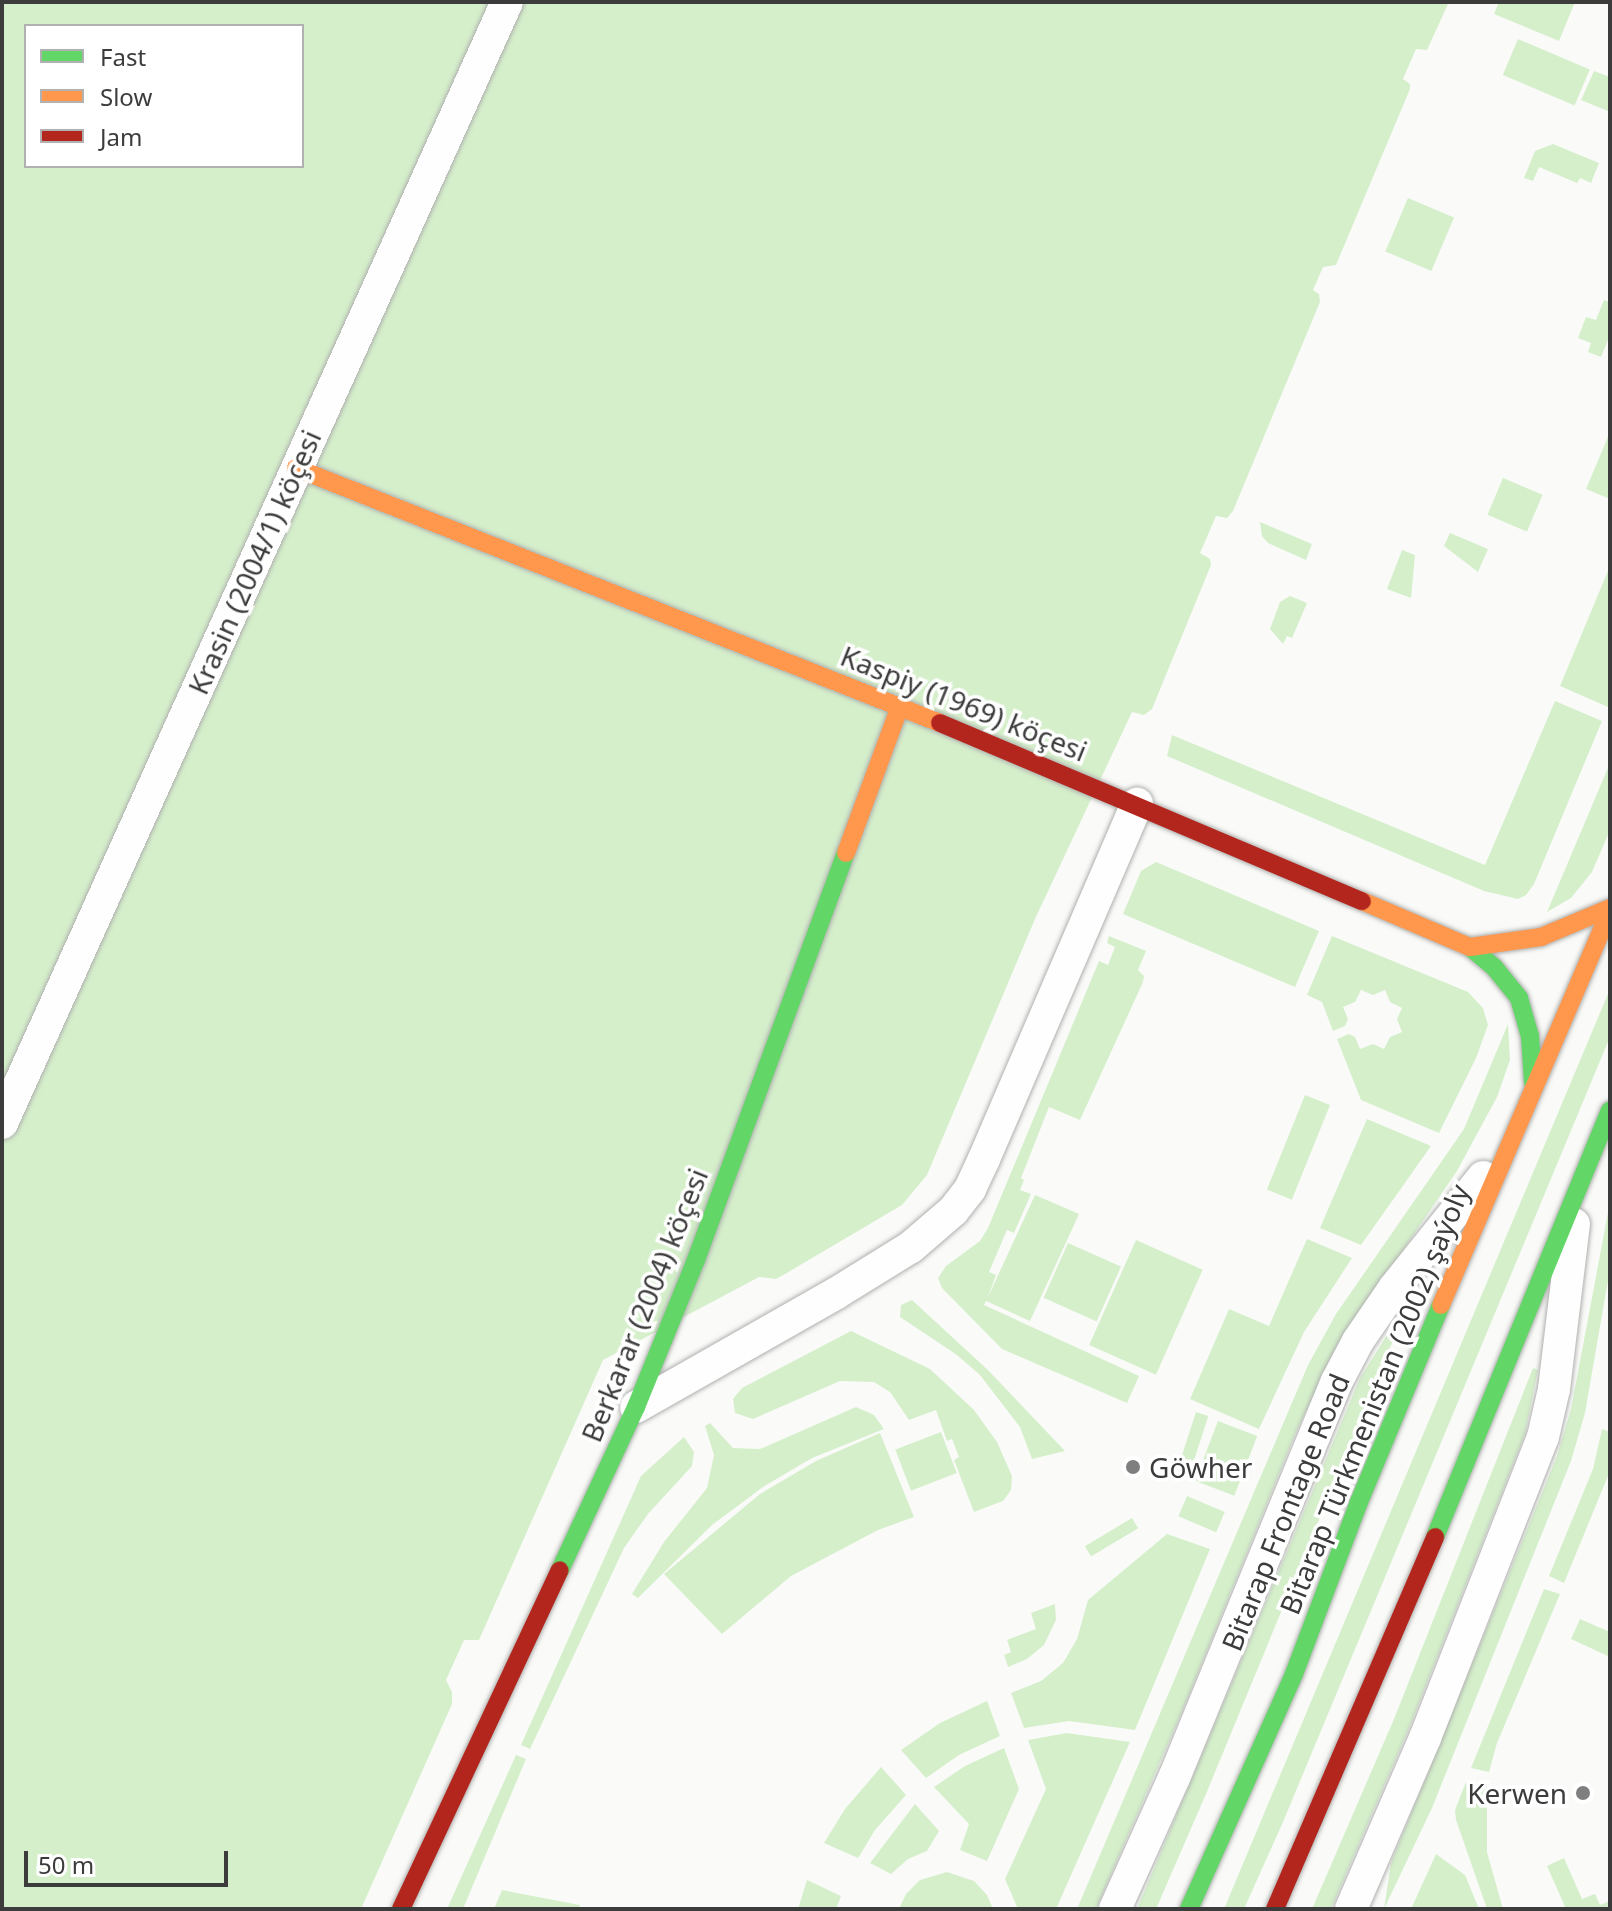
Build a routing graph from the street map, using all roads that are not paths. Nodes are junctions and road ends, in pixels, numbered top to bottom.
1 (507, 2) edge
2 (296, 468) junction
3 (900, 706) junction
4 (1137, 803) junction
5 (1610, 909) edge
6 (1470, 947) junction
7 (1534, 1086) junction
8 (1610, 1111) edge
9 (2, 1123) edge
10 (1507, 1146) junction
11 (1579, 1185) junction
12 (636, 1407) junction
13 (401, 1909) edge
14 (1115, 1909) edge
15 (1189, 1909) edge
16 (1275, 1909) edge
17 (1351, 1909) edge

1 - 2 street, Krasin (2004/1) köçesi
2 - 3 street, Kaspiy (1969) köçesi
2 - 9 street, Krasin (2004/1) köçesi
3 - 4 street, Kaspiy (1969) köçesi
3 - 12 street, Berkarar (2004) köçesi
4 - 6 street, Kaspiy (1969) köçesi
4 - 12 street
5 - 6 street, Kaspiy (1969) köçesi
5 - 7 street, Bitarap Türkmenistan (2002) şaýoly
6 - 7 street
7 - 10 street, Bitarap Türkmenistan (2002) şaýoly
8 - 11 street
10 - 14 street, Bitarap Frontage Road
10 - 15 street, Bitarap Türkmenistan (2002) şaýoly
11 - 16 street
11 - 17 street
12 - 13 street, Berkarar (2004) köçesi

